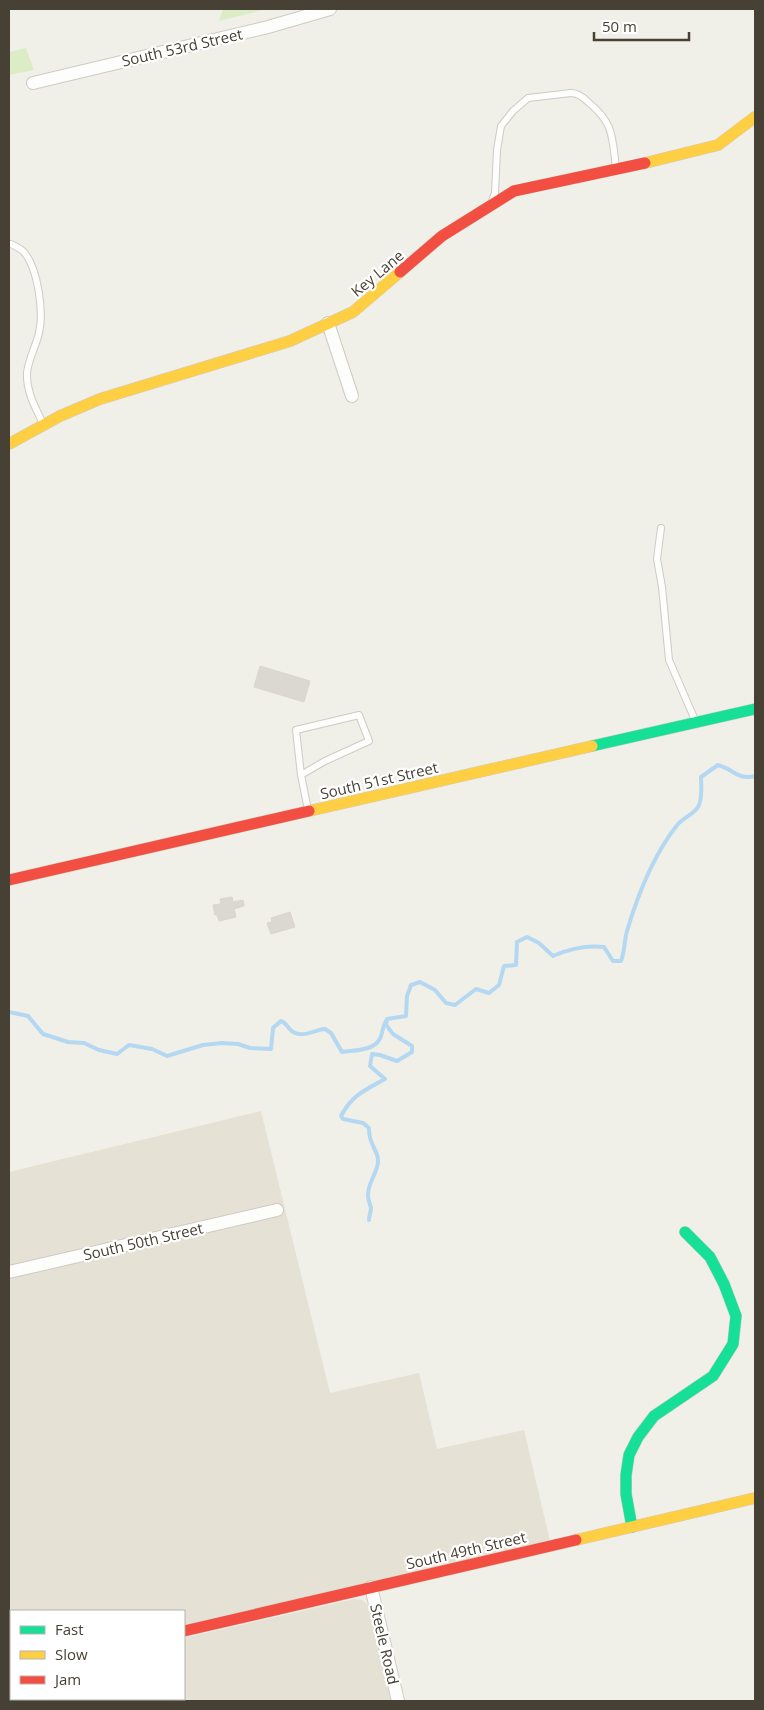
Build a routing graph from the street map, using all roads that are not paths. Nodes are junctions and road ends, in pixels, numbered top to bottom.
1 (330, 9) edge
2 (33, 83) dead end
3 (755, 117) edge
4 (617, 170) junction
5 (490, 206) junction
6 (9, 244) edge
7 (328, 323) junction
8 (352, 396) dead end
9 (44, 425) junction
10 (9, 444) edge
11 (661, 528) dead end
12 (755, 709) edge
13 (696, 722) junction
14 (301, 775) junction
15 (309, 811) junction
16 (9, 880) edge
17 (277, 1210) dead end
18 (685, 1232) dead end
19 (9, 1272) edge
20 (755, 1498) edge
21 (632, 1527) junction
22 (371, 1587) junction
23 (185, 1631) edge
24 (398, 1701) edge

1 - 2 street, South 53rd Street
3 - 4 street, Key Lane
4 - 5 street, Key Lane
4 - 5 lane
5 - 7 street, Key Lane
6 - 9 lane
7 - 8 street
7 - 9 street, Key Lane
9 - 10 street, Key Lane
11 - 13 lane
12 - 13 street, South 51st Street
13 - 15 street, South 51st Street
14 - 14 lane
14 - 15 lane
15 - 16 street, South 51st Street
17 - 19 street, South 50th Street
18 - 21 street
20 - 21 street, South 49th Street
21 - 22 street, South 49th Street
22 - 23 street, South 49th Street
22 - 24 street, Steele Road

